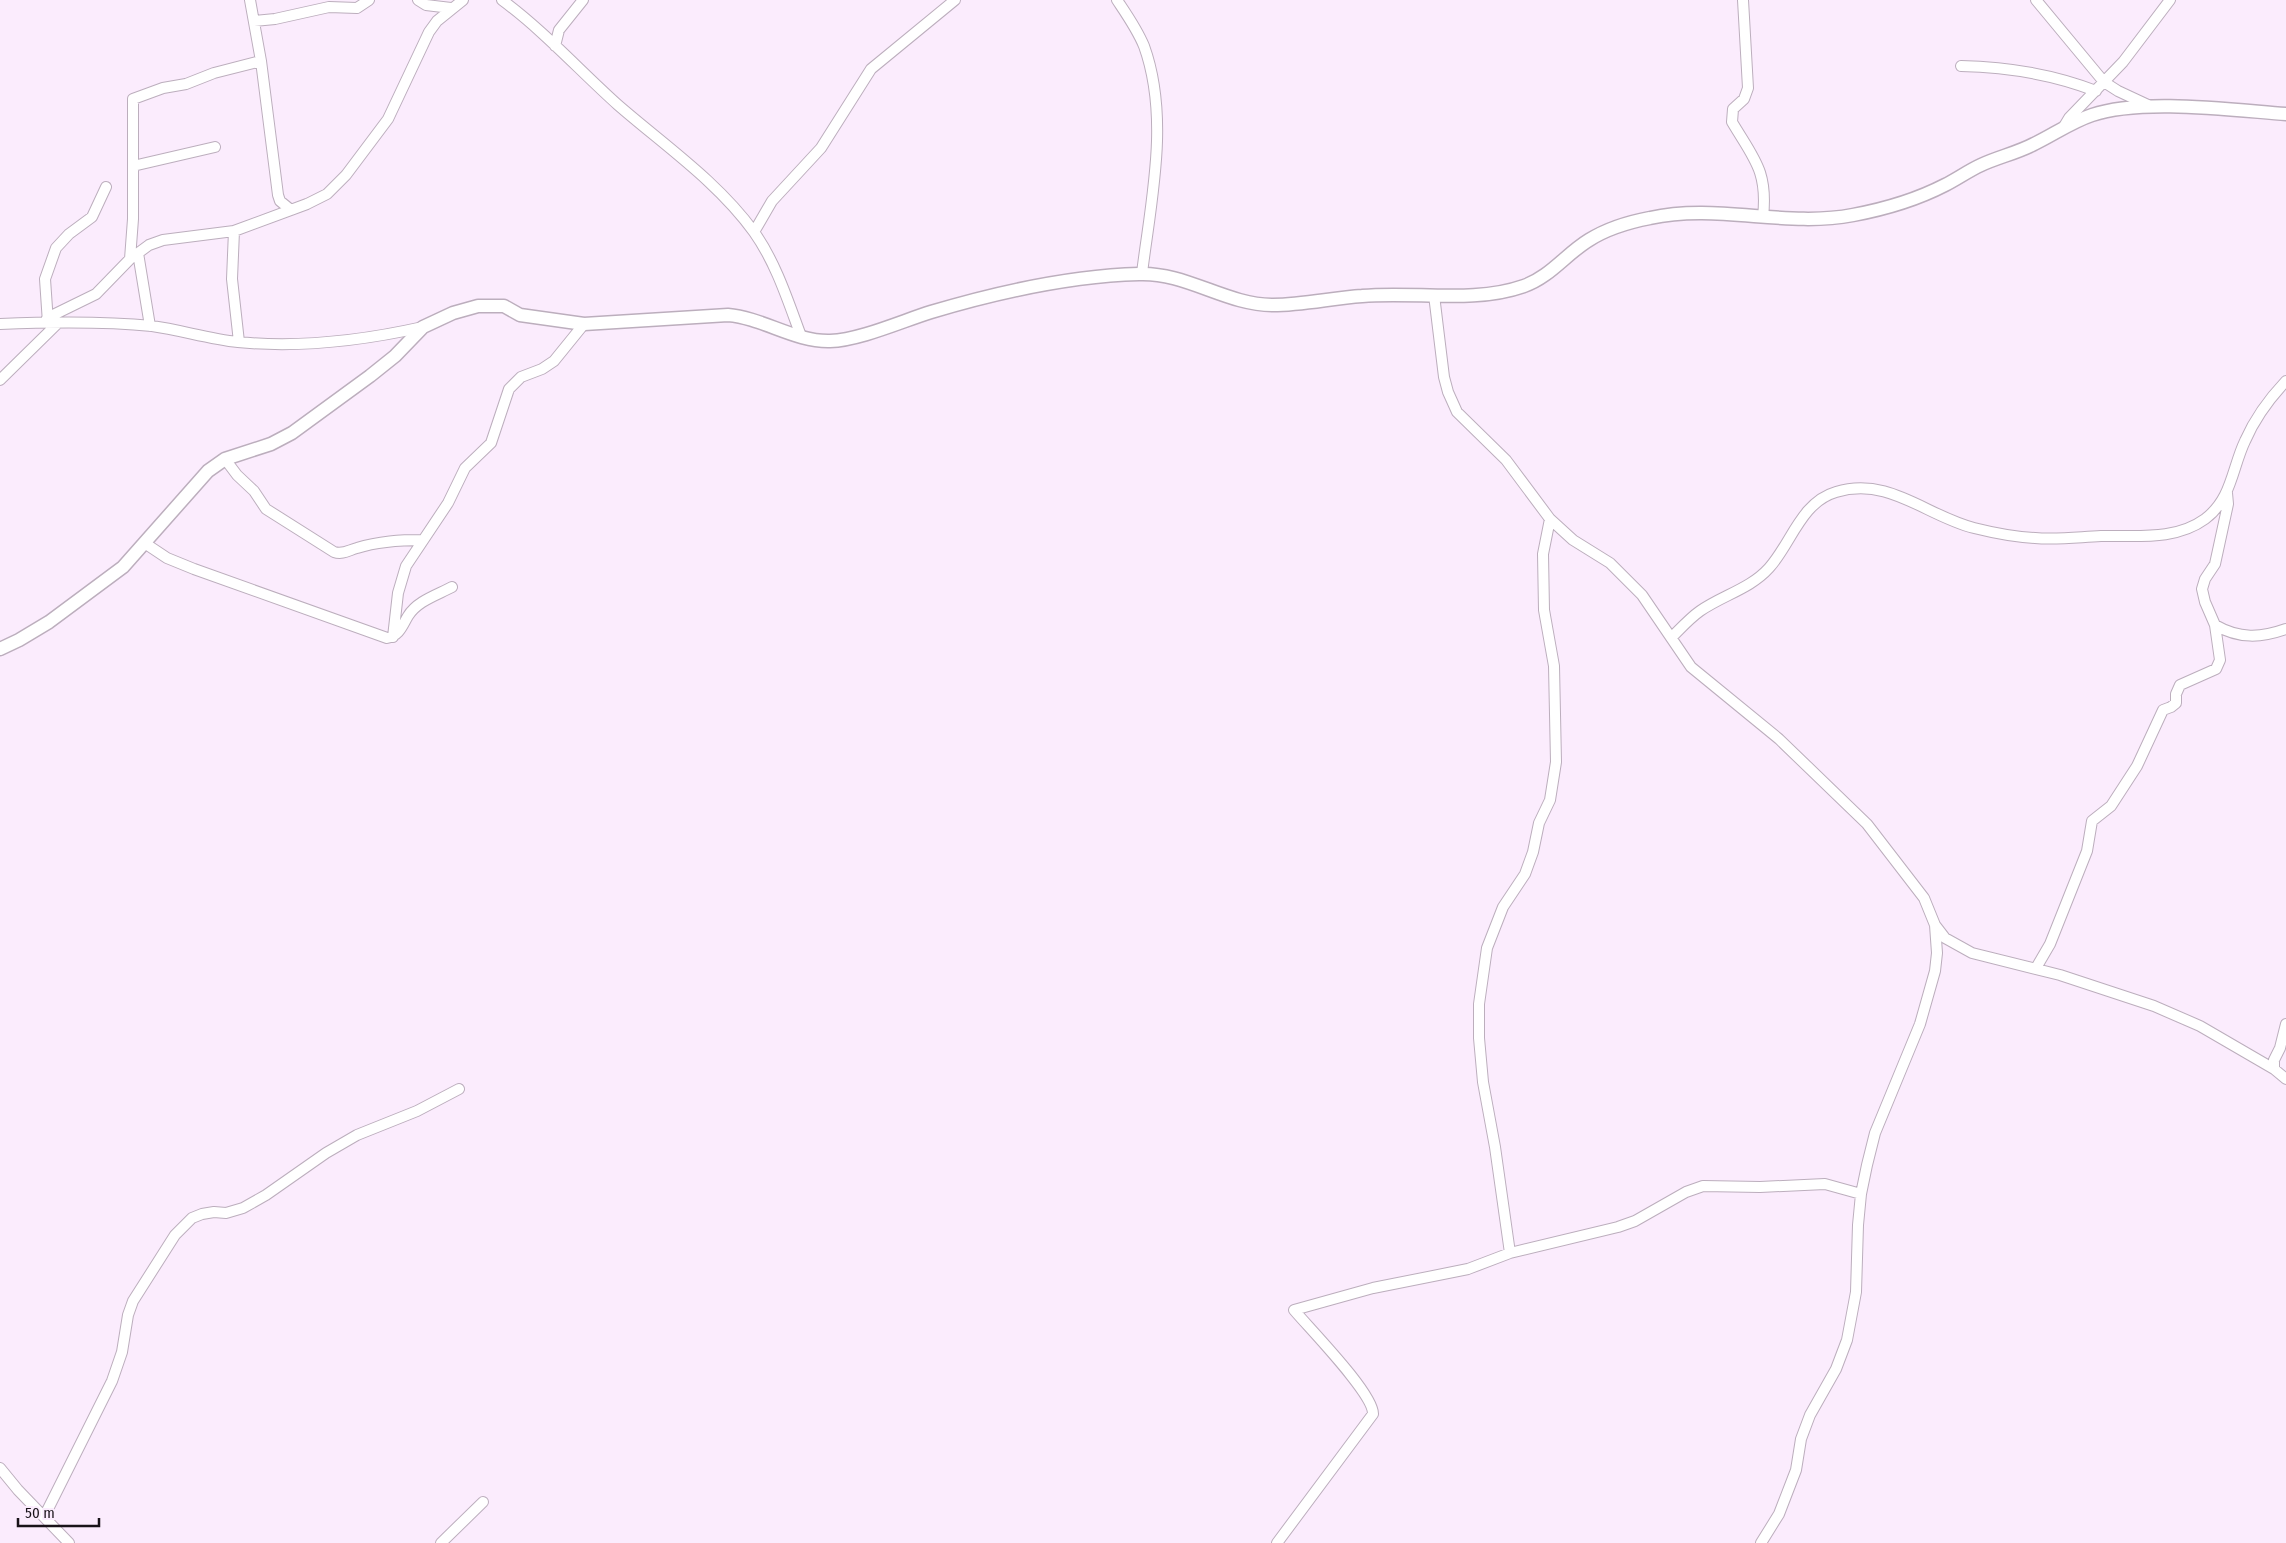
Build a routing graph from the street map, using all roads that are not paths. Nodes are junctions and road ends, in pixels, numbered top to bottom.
1 (250, 0) edge
2 (369, 0) edge
3 (418, 0) edge
4 (463, 0) edge
5 (502, 0) edge
6 (583, 0) edge
7 (955, 0) edge
8 (1117, 0) edge
9 (1743, 0) edge
10 (2036, 0) edge
11 (2170, 0) edge
12 (451, 8) junction
13 (254, 21) junction
14 (555, 46) junction
15 (261, 61) junction
16 (1961, 66) dead end
17 (2104, 82) junction
18 (2096, 91) junction
19 (2153, 108) junction
20 (2286, 114) edge
21 (2063, 128) junction
22 (215, 147) dead end
23 (133, 166) junction
24 (106, 187) dead end
25 (291, 210) junction
26 (1764, 217) junction
27 (234, 231) junction
28 (754, 232) junction
29 (134, 256) junction
30 (1142, 274) junction
31 (1434, 295) junction
32 (51, 321) junction
33 (0, 324) edge
34 (584, 324) junction
35 (150, 326) junction
36 (423, 327) junction
37 (801, 336) junction
38 (239, 342) junction
39 (0, 380) edge
40 (2286, 381) edge
41 (225, 459) junction
42 (2227, 493) junction
43 (1550, 519) junction
44 (423, 540) junction
45 (146, 544) junction
46 (452, 587) dead end
47 (2215, 626) junction
48 (2286, 629) edge
49 (394, 636) junction
50 (1672, 637) junction
51 (0, 649) edge
52 (1935, 925) junction
53 (2036, 968) junction
54 (2286, 1024) edge
55 (2274, 1069) junction
56 (2286, 1079) edge
57 (459, 1089) dead end
58 (1861, 1194) junction
59 (1510, 1254) junction
60 (0, 1468) edge
61 (482, 1502) dead end
62 (44, 1517) junction
63 (69, 1543) edge
64 (441, 1543) edge
65 (1277, 1543) edge
66 (1761, 1543) edge

1 - 13 street
2 - 13 street
3 - 12 street
4 - 12 street
5 - 14 street
6 - 14 street
7 - 28 street
8 - 30 street
9 - 26 street
10 - 17 street
11 - 17 street
12 - 25 street
13 - 15 street
14 - 28 street
15 - 23 street
15 - 25 street
16 - 18 street
17 - 18 street
17 - 19 street
18 - 21 street
19 - 20 street
19 - 21 street
21 - 26 street
22 - 23 street
23 - 29 street
24 - 32 street
25 - 27 street
26 - 31 street
27 - 29 street
27 - 38 street
28 - 37 street
29 - 32 street
29 - 35 street
30 - 31 street
30 - 37 street
31 - 43 street
32 - 33 street
32 - 35 street
32 - 39 street
34 - 36 street
34 - 37 street
34 - 44 street
35 - 38 street
36 - 38 street
36 - 41 street
40 - 42 street
41 - 44 street
41 - 45 street
42 - 47 street
42 - 50 street
43 - 50 street
43 - 59 street
44 - 49 street
45 - 49 street
45 - 51 street
46 - 49 street
47 - 48 street
47 - 53 street
50 - 52 street
52 - 53 street
52 - 58 street
53 - 55 street
54 - 55 street
55 - 56 street
57 - 62 street
58 - 59 street
58 - 66 street
59 - 65 street
60 - 62 street
61 - 64 street
62 - 63 street

